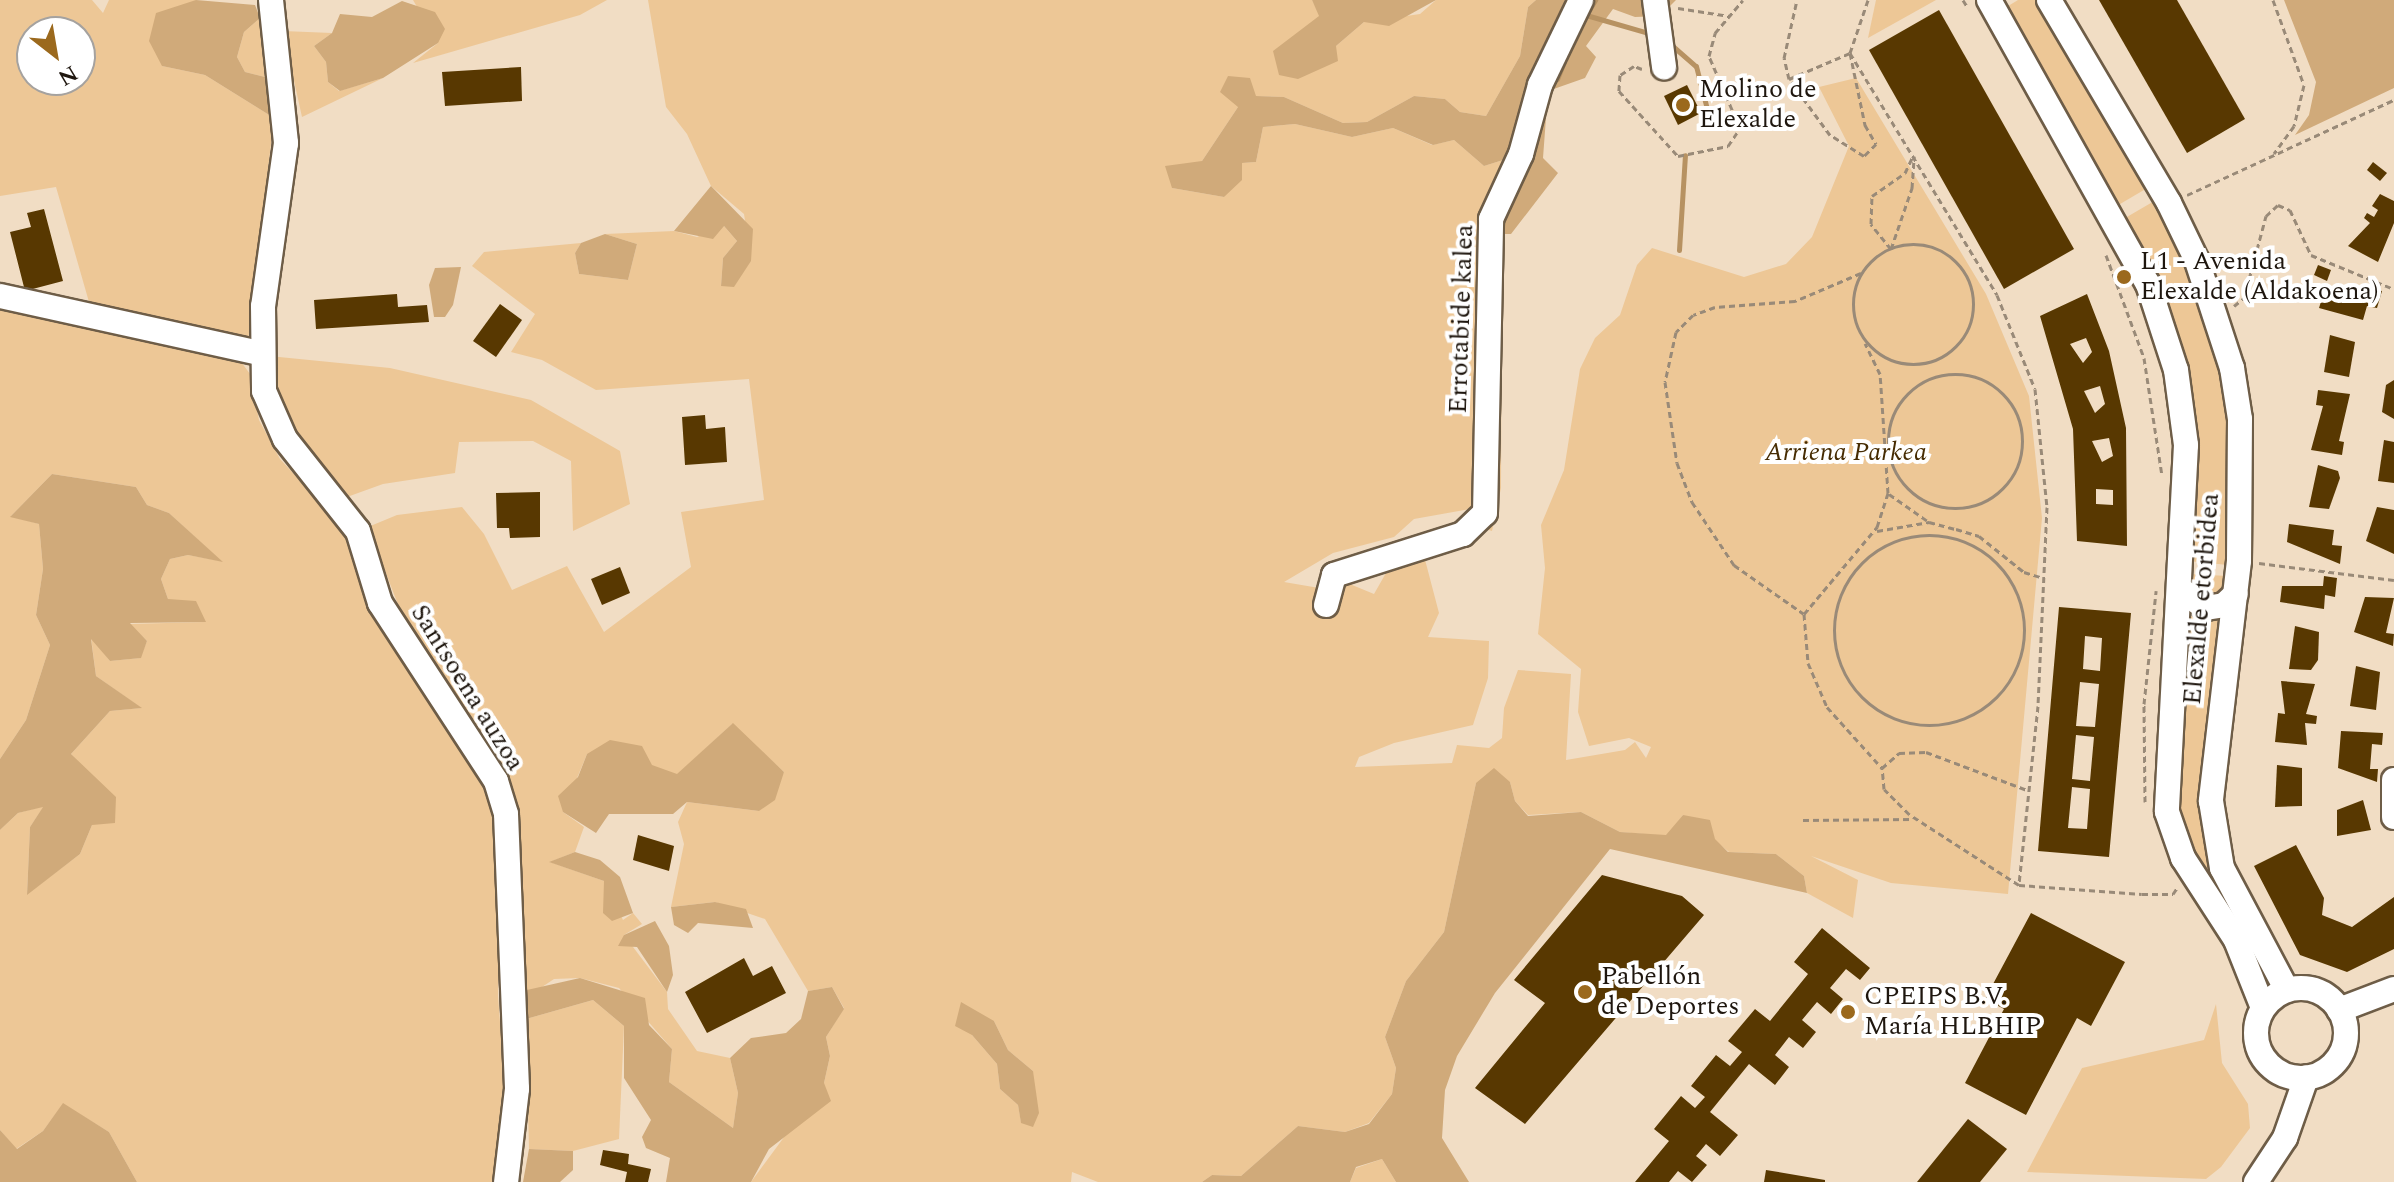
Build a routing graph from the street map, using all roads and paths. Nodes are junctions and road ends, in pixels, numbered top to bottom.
1 (271, 0) edge
2 (1581, 0) edge
3 (1743, 0) edge
4 (1797, 0) edge
5 (1868, 0) edge
6 (1963, 0) edge
7 (2049, 0) edge
8 (2273, 0) edge
9 (1655, 2) edge
10 (1980, 7) edge
11 (1729, 16) junction
12 (1850, 53) junction
13 (1664, 67) joint
14 (1789, 79) junction
15 (2394, 100) edge
16 (307, 126) dead end
17 (286, 143) junction
18 (1914, 155) junction
19 (2272, 156) junction
20 (2169, 203) junction
21 (1891, 249) junction
22 (2104, 251) dead end
23 (1861, 273) junction
24 (2394, 289) edge
25 (0, 296) edge
26 (2218, 318) junction
27 (1857, 325) junction
28 (259, 353) junction
29 (2022, 450) joint
30 (2162, 482) dead end
31 (1888, 493) junction
32 (1929, 522) junction
33 (1874, 531) junction
34 (1945, 535) joint
35 (2239, 561) junction
36 (2044, 578) junction
37 (2394, 580) edge
38 (2157, 582) dead end
39 (2181, 590) junction
40 (2236, 594) junction
41 (1326, 605) dead end
42 (1804, 614) junction
43 (1882, 768) junction
44 (2394, 780) edge
45 (2027, 790) junction
46 (2148, 810) dead end
47 (2394, 817) edge
48 (1917, 819) junction
49 (1803, 820) dead end
50 (2192, 881) junction
51 (2019, 885) junction
52 (2394, 989) edge
53 (2287, 990) junction
54 (2263, 1008) junction
55 (2339, 1010) junction
56 (2306, 1078) junction
57 (506, 1182) edge
58 (2256, 1182) edge

1 - 17 street, Santsoena auzoa
2 - 41 street, Errotabide kalea
3 - 11 path
4 - 14 path
5 - 12 path
6 - 10 path
7 - 20 street, Elexalde etorbidea
8 - 19 path
9 - 11 path
9 - 13 street
10 - 39 street, Elexalde etorbidea
11 - 13 path
12 - 14 path
12 - 14 path
12 - 18 path
15 - 19 path
16 - 17 street
17 - 28 street, Santsoena auzoa
18 - 21 path
18 - 21 path
18 - 36 path
19 - 20 path
20 - 26 street, Elexalde etorbidea
21 - 23 path
21 - 27 path
22 - 30 path
23 - 27 path
23 - 42 path
24 - 26 path
25 - 28 street
26 - 35 street, Elexalde etorbidea
27 - 31 path
28 - 57 street, Santsoena auzoa
29 - 29 path
31 - 32 path
31 - 33 path
32 - 33 path
32 - 36 path
33 - 42 path
34 - 34 path
35 - 37 path
35 - 40 street, Elexalde etorbidea
36 - 45 path
38 - 46 path
39 - 40 street
39 - 50 street, Elexalde etorbidea
40 - 53 street, Elexalde etorbidea
42 - 43 path
43 - 45 path
43 - 48 path
44 - 47 street
45 - 51 path
48 - 49 path
48 - 51 path
50 - 51 path
50 - 54 street, Elexalde etorbidea
52 - 55 street
53 - 54 street
53 - 55 street
54 - 56 street
55 - 56 street
56 - 58 street

